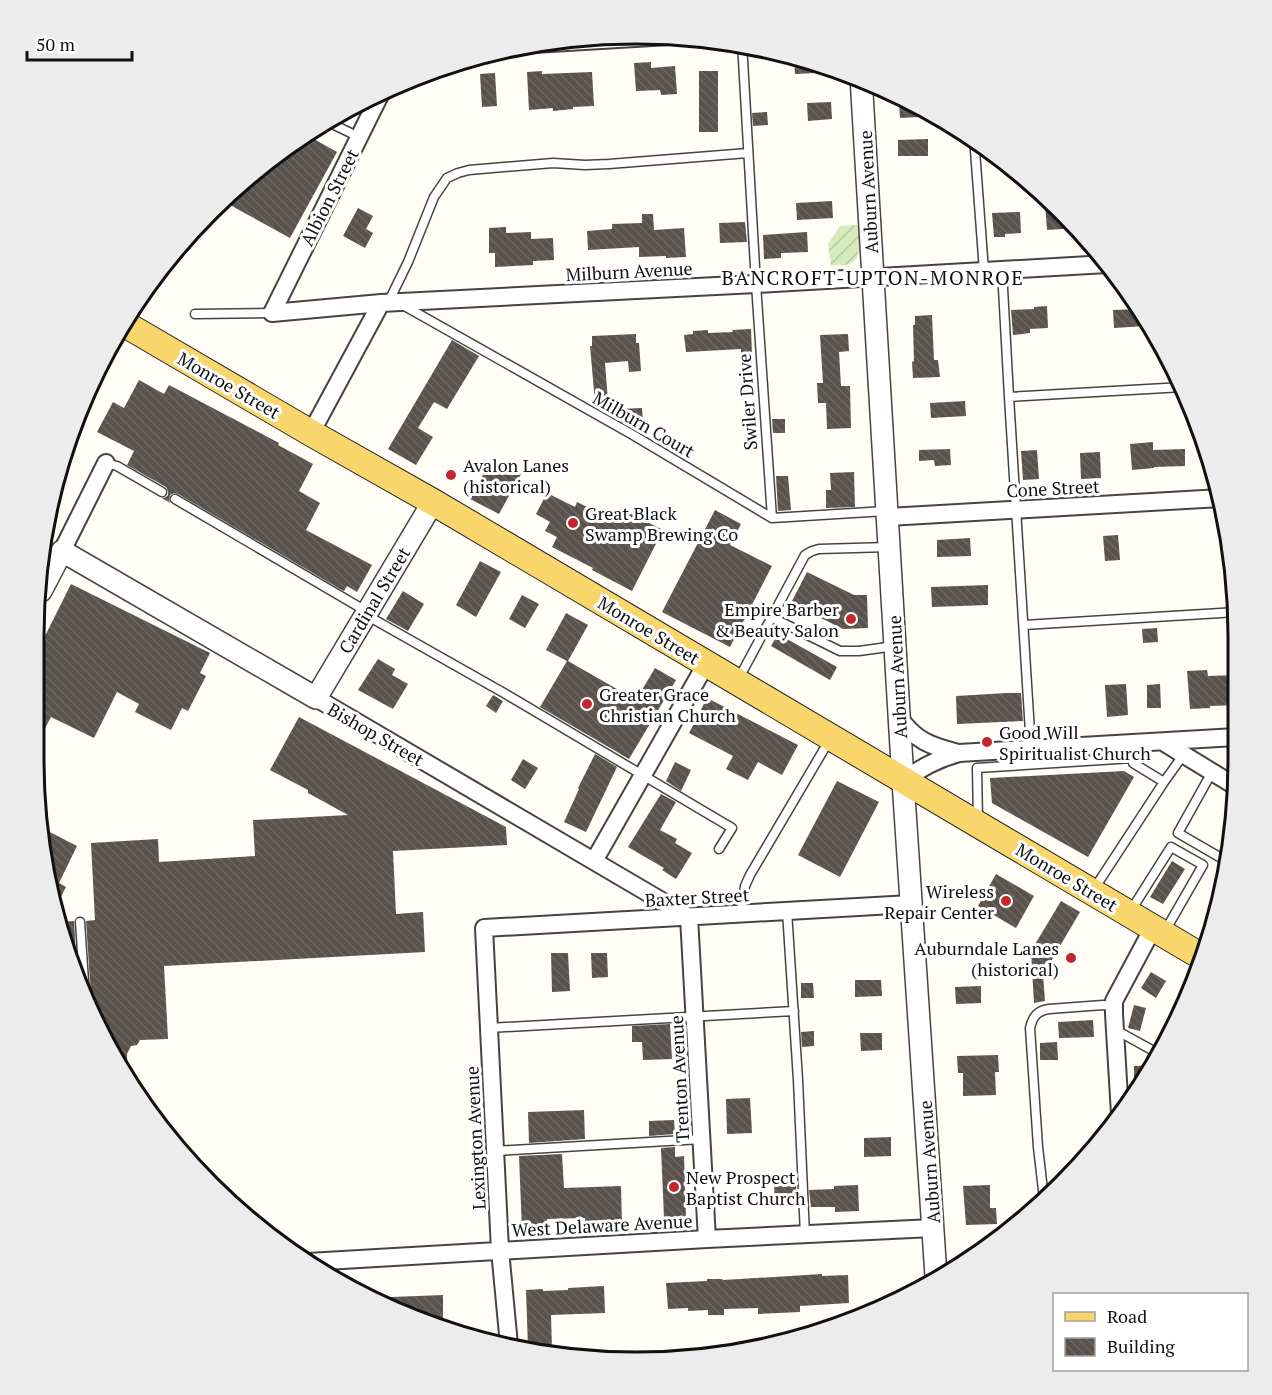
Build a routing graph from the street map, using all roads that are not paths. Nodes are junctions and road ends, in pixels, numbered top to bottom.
1 (743, 54) edge
2 (862, 89) edge
3 (375, 104) edge
4 (336, 126) edge
5 (359, 137) junction
6 (976, 151) edge
7 (748, 153) junction
8 (1097, 265) edge
9 (1002, 270) junction
10 (984, 271) junction
11 (873, 277) junction
12 (756, 284) junction
13 (389, 303) junction
14 (274, 308) junction
15 (195, 314) dead end
16 (131, 327) edge
17 (1173, 388) edge
18 (1009, 397) junction
19 (311, 433) junction
20 (106, 463) joint
21 (162, 492) dead end
22 (175, 499) dead end
23 (1212, 499) edge
24 (433, 502) junction
25 (1016, 510) junction
26 (887, 514) junction
27 (772, 518) junction
28 (889, 547) junction
29 (63, 551) junction
30 (47, 581) edge
31 (367, 613) junction
32 (1227, 613) edge
33 (771, 617) junction
34 (1024, 625) junction
35 (895, 646) junction
36 (705, 664) junction
37 (736, 682) junction
38 (316, 698) junction
39 (899, 717) junction
40 (1228, 737) edge
41 (831, 738) junction
42 (1163, 741) junction
43 (1133, 751) junction
44 (959, 753) junction
45 (1184, 754) junction
46 (1032, 757) junction
47 (977, 760) junction
48 (1212, 772) junction
49 (643, 775) junction
50 (903, 781) junction
51 (1227, 781) edge
52 (1164, 782) junction
53 (978, 825) junction
54 (1178, 833) junction
55 (1171, 846) junction
56 (719, 849) dead end
57 (1220, 857) edge
58 (594, 861) junction
59 (1092, 892) junction
60 (911, 904) junction
61 (787, 911) junction
62 (741, 914) junction
63 (1129, 914) junction
64 (689, 916) junction
65 (80, 922) dead end
66 (484, 928) joint
67 (1158, 931) junction
68 (1195, 953) edge
69 (83, 971) edge
70 (1114, 1006) junction
71 (794, 1011) junction
72 (695, 1018) junction
73 (489, 1028) junction
74 (1114, 1029) junction
75 (1152, 1049) edge
76 (1119, 1102) edge
77 (702, 1139) junction
78 (495, 1151) junction
79 (1043, 1189) edge
80 (933, 1228) junction
81 (805, 1234) junction
82 (707, 1239) junction
83 (500, 1250) junction
84 (322, 1261) edge
85 (936, 1270) edge
86 (508, 1337) edge

1 - 7 lane, Swiler Drive
2 - 11 street, Auburn Avenue
3 - 5 street, Albion Street
4 - 5 lane
5 - 14 street, Albion Street
6 - 10 lane
7 - 12 lane, Swiler Drive
7 - 13 lane
8 - 9 street, Milburn Avenue
9 - 10 street, Milburn Avenue
9 - 18 lane
10 - 11 street, Milburn Avenue
11 - 12 street, Milburn Avenue
11 - 26 street, Auburn Avenue
12 - 13 street, Milburn Avenue
12 - 27 lane, Swiler Drive
13 - 14 street, Milburn Avenue
13 - 19 street
13 - 27 lane, Milburn Court
14 - 15 lane
16 - 19 main road, Monroe Street
17 - 18 lane
18 - 25 lane
19 - 24 main road, Monroe Street
20 - 21 lane
20 - 29 street
22 - 31 lane
23 - 25 street, Cone Street
24 - 31 street, Cardinal Street
24 - 36 main road, Monroe Street
25 - 26 street, Cone Street
25 - 34 lane
26 - 27 lane
26 - 28 street, Auburn Avenue
28 - 33 lane
28 - 35 street, Auburn Avenue
29 - 30 street
29 - 38 street, Bishop Street
31 - 38 street, Cardinal Street
31 - 49 lane
32 - 34 lane
33 - 35 lane
33 - 37 lane
34 - 46 lane
35 - 39 street, Auburn Avenue
36 - 37 main road, Monroe Street
36 - 49 street
37 - 41 main road, Monroe Street
38 - 58 street, Bishop Street
39 - 44 street
39 - 50 street, Auburn Avenue
40 - 42 street
41 - 50 main road, Monroe Street
41 - 62 lane
42 - 43 street
42 - 45 street
43 - 46 street
43 - 52 lane
44 - 47 street
44 - 50 street
45 - 48 street
45 - 52 lane
46 - 47 street
47 - 53 lane
48 - 51 street
48 - 54 lane
49 - 56 lane
49 - 58 street
50 - 53 main road, Monroe Street
50 - 60 street, Auburn Avenue
52 - 59 lane
53 - 59 main road, Monroe Street
54 - 55 lane
54 - 57 lane
55 - 63 lane
55 - 67 lane
58 - 64 street, Bishop Street
59 - 63 main road, Monroe Street
60 - 61 street, Baxter Street
60 - 80 street, Auburn Avenue
61 - 62 street, Baxter Street
61 - 71 lane
62 - 64 street, Baxter Street
63 - 67 main road, Monroe Street
64 - 66 street, Baxter Street
64 - 72 street, Trenton Avenue
65 - 69 lane
66 - 73 street, Lexington Avenue
67 - 68 main road, Monroe Street
67 - 70 street
70 - 74 street
70 - 79 lane
71 - 72 lane
71 - 81 lane
72 - 73 lane
72 - 77 street, Trenton Avenue
73 - 78 street, Lexington Avenue
74 - 75 lane
74 - 76 street
77 - 78 lane
77 - 82 street, Trenton Avenue
78 - 83 street, Lexington Avenue
80 - 81 street, West Delaware Avenue
80 - 85 street, Auburn Avenue
81 - 82 street, West Delaware Avenue
82 - 83 street, West Delaware Avenue
83 - 84 street, West Delaware Avenue
83 - 86 street, Lexington Avenue

